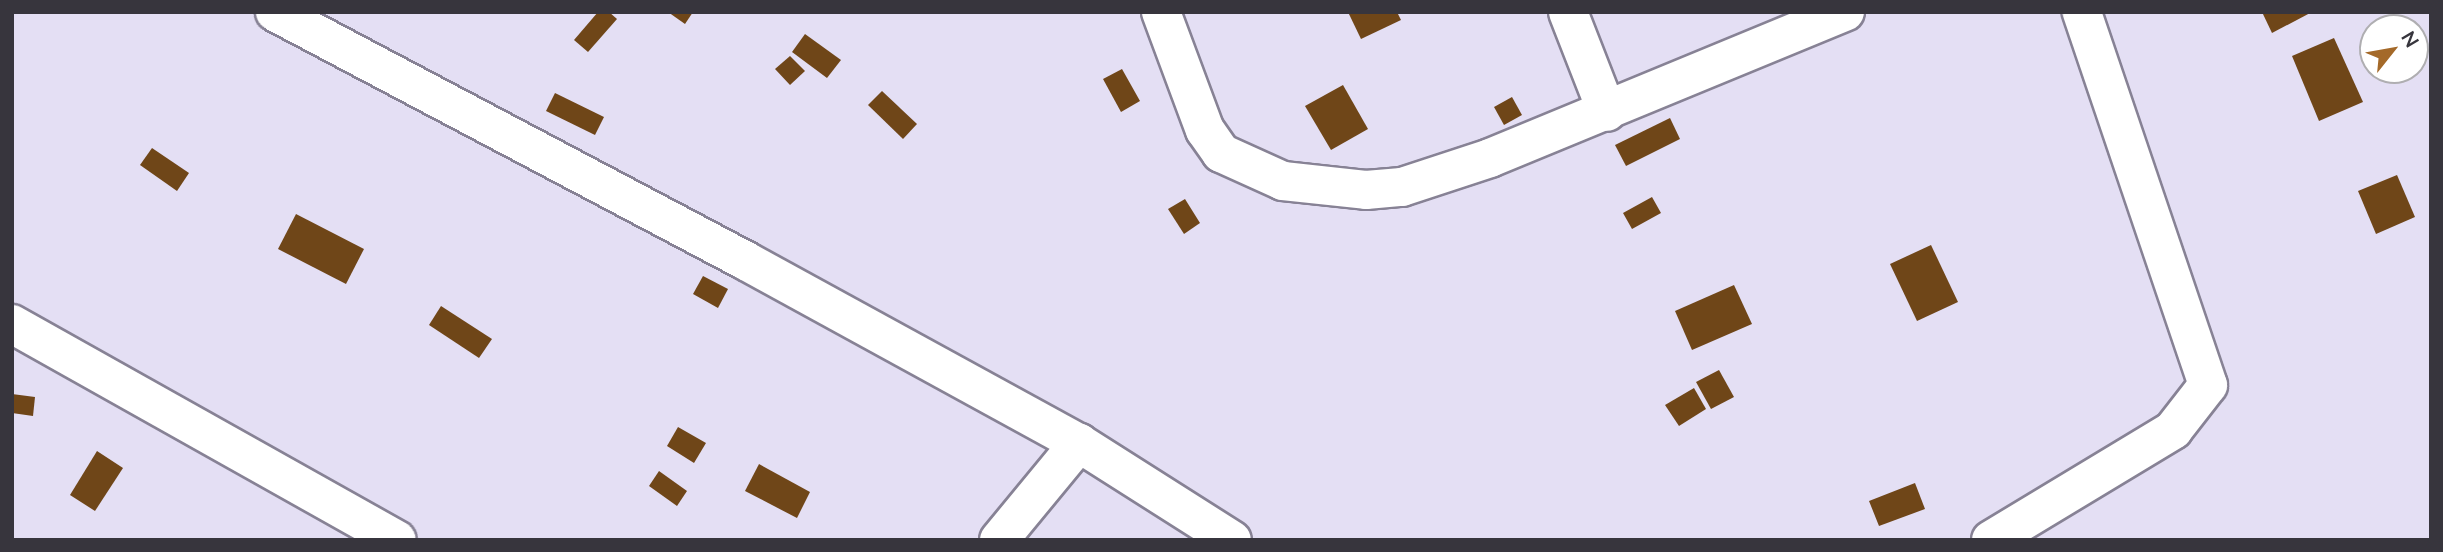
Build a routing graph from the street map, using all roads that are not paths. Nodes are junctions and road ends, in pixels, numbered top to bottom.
1 (275, 12) edge
2 (1161, 12) edge
3 (1569, 12) edge
4 (1845, 12) edge
5 (2082, 12) edge
6 (1607, 112) junction
7 (12, 324) edge
8 (1079, 443) junction
9 (397, 540) edge
10 (999, 540) edge
11 (1232, 540) edge
12 (1992, 540) edge

1 - 8 street
2 - 6 street
3 - 6 street
4 - 6 street
5 - 12 street
7 - 9 street
8 - 10 street
8 - 11 street

